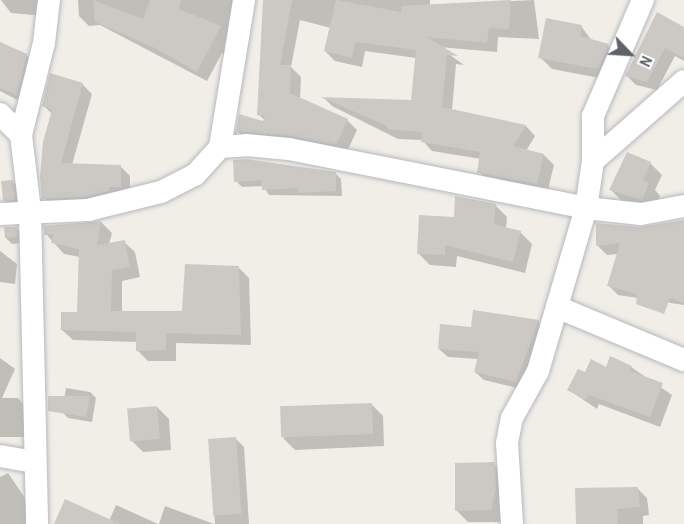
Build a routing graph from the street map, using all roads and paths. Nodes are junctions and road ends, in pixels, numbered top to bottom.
1 (49, 0) edge
2 (244, 0) edge
3 (643, 0) edge
4 (684, 81) edge
5 (0, 114) edge
6 (21, 135) junction
7 (220, 147) junction
8 (593, 161) junction
9 (684, 206) edge
10 (586, 208) junction
11 (30, 210) junction
12 (0, 214) edge
13 (557, 307) junction
14 (684, 360) edge
15 (0, 456) edge
16 (33, 462) junction
17 (37, 524) edge
18 (512, 524) edge

1 - 6 street
2 - 7 street
3 - 8 street
4 - 8 street
5 - 6 street
6 - 11 street
7 - 10 street
7 - 11 street
8 - 10 street
9 - 10 street
10 - 13 street
11 - 12 street
11 - 16 street
13 - 14 street
13 - 18 street
15 - 16 street
16 - 17 street

